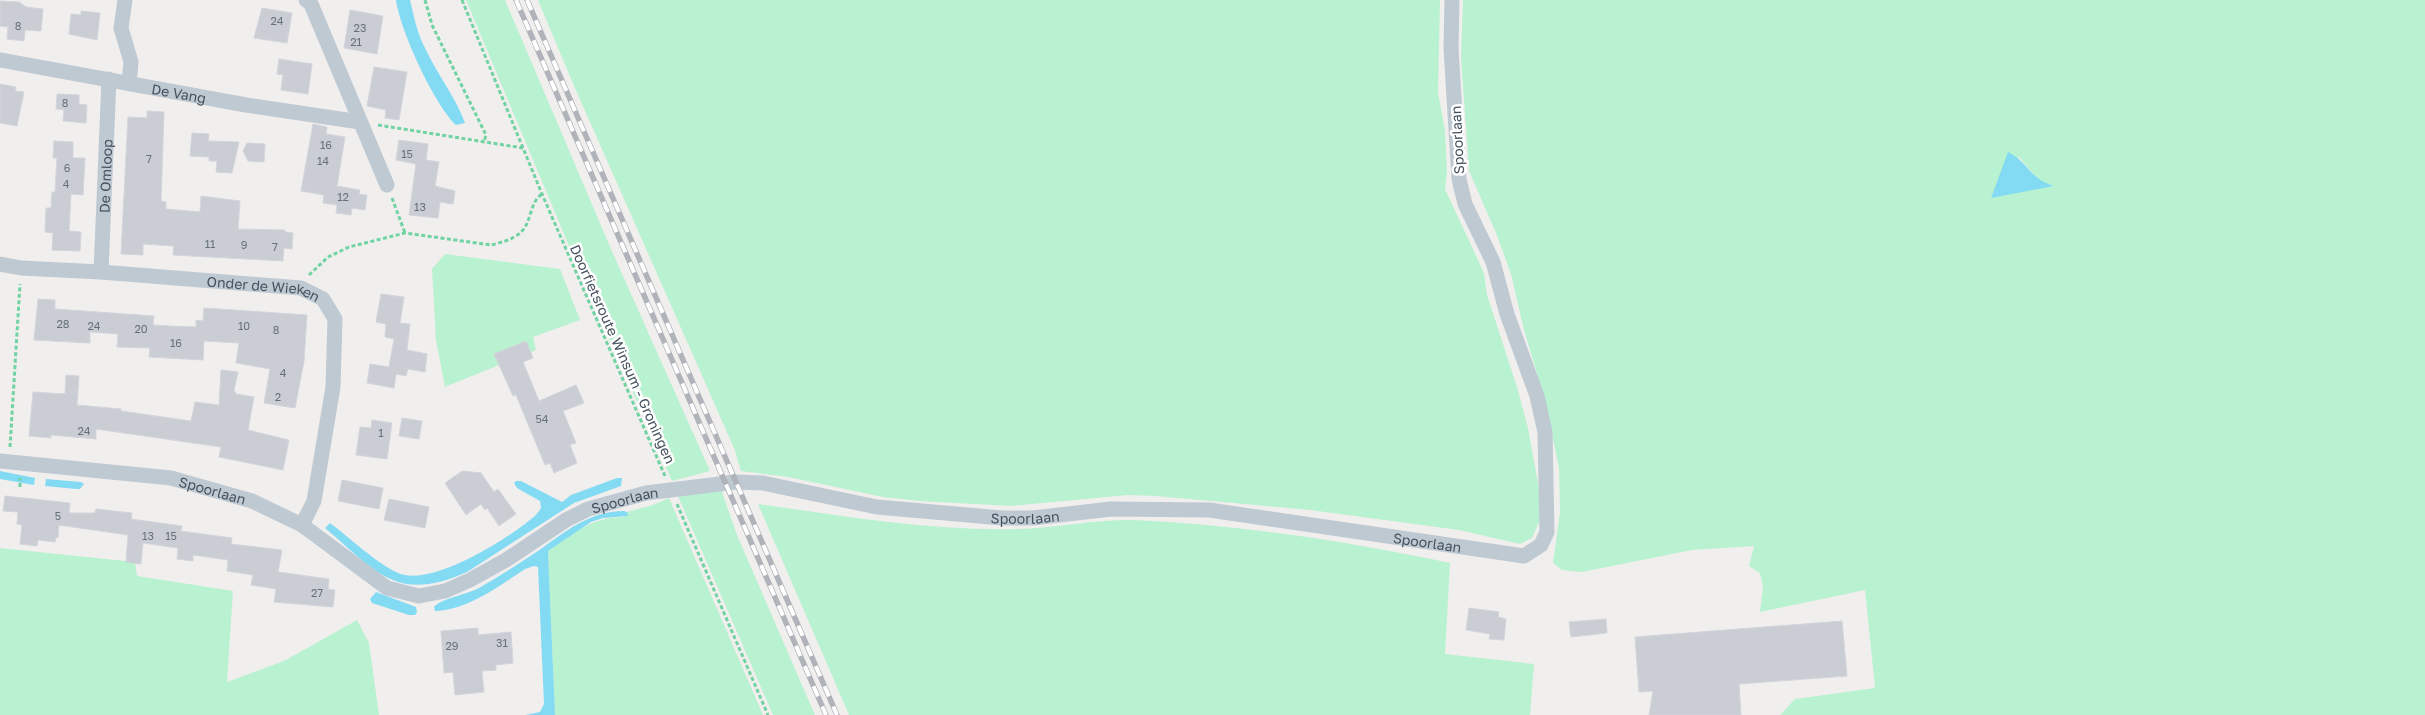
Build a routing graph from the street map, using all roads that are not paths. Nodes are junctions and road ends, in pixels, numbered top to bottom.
1 (125, 0) edge
2 (306, 0) edge
3 (1452, 0) edge
4 (0, 60) edge
5 (109, 79) junction
6 (129, 83) junction
7 (360, 122) junction
8 (386, 185) road end
9 (0, 264) edge
10 (102, 272) junction
11 (4, 462) edge
12 (302, 525) junction

1 - 6 street
2 - 7 street
3 - 12 street, Spoorlaan
4 - 5 street, De Vang
5 - 6 street, De Vang
5 - 10 street, De Omloop
6 - 7 street, De Vang
7 - 8 street
9 - 10 street, Onder de Wieken
10 - 12 street, Onder de Wieken
11 - 12 street, Spoorlaan

